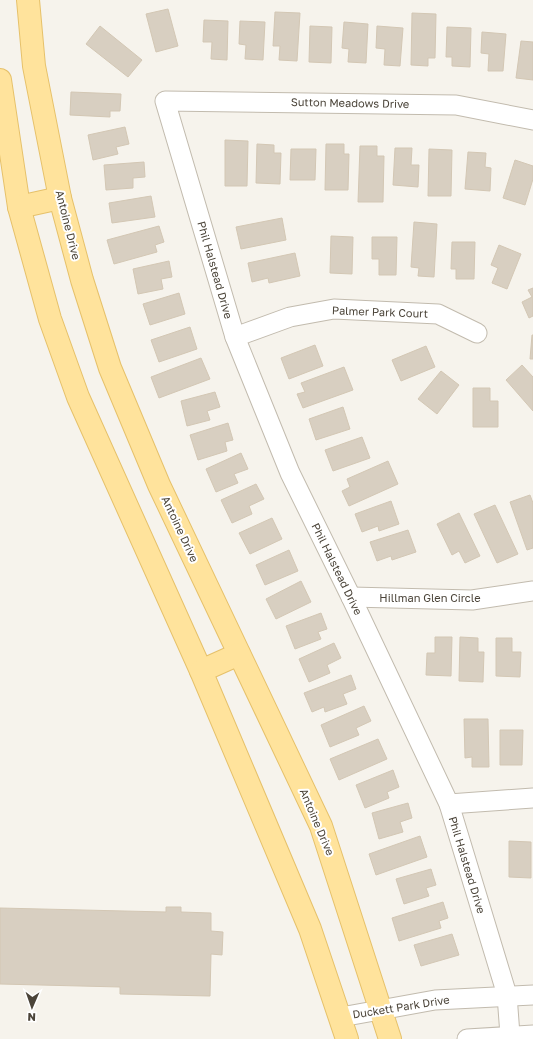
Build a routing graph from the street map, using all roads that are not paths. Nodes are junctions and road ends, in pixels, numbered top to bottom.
1 (28, 0) edge
2 (0, 80) edge
3 (165, 101) joint
4 (533, 120) edge
5 (60, 198) junction
6 (19, 207) junction
7 (477, 333) dead end
8 (234, 337) junction
9 (533, 591) edge
10 (351, 597) junction
11 (239, 654) junction
12 (202, 671) junction
13 (533, 798) edge
14 (449, 804) junction
15 (533, 995) edge
16 (506, 996) junction
17 (382, 1009) junction
18 (341, 1017) junction
19 (510, 1035) junction
20 (533, 1035) edge
21 (347, 1039) edge
22 (390, 1039) edge
23 (467, 1039) edge

1 - 5 main road, Antoine Drive
2 - 6 main road
3 - 4 street, Sutton Meadows Drive
3 - 8 street, Phil Halstead Drive
5 - 6 main road
5 - 11 main road, Antoine Drive
6 - 12 main road
7 - 8 street, Palmer Park Court
8 - 10 street, Phil Halstead Drive
9 - 10 street, Hillman Glen Circle
10 - 14 street, Phil Halstead Drive
11 - 12 main road
11 - 17 main road, Antoine Drive
12 - 18 main road
13 - 14 street
14 - 16 street, Phil Halstead Drive
15 - 16 street, Duckett Park Drive
16 - 17 street, Duckett Park Drive
16 - 19 street, Phil Halstead Drive
17 - 18 street, Duckett Park Drive
17 - 22 main road, Antoine Drive
18 - 21 main road
19 - 20 street
19 - 23 street

